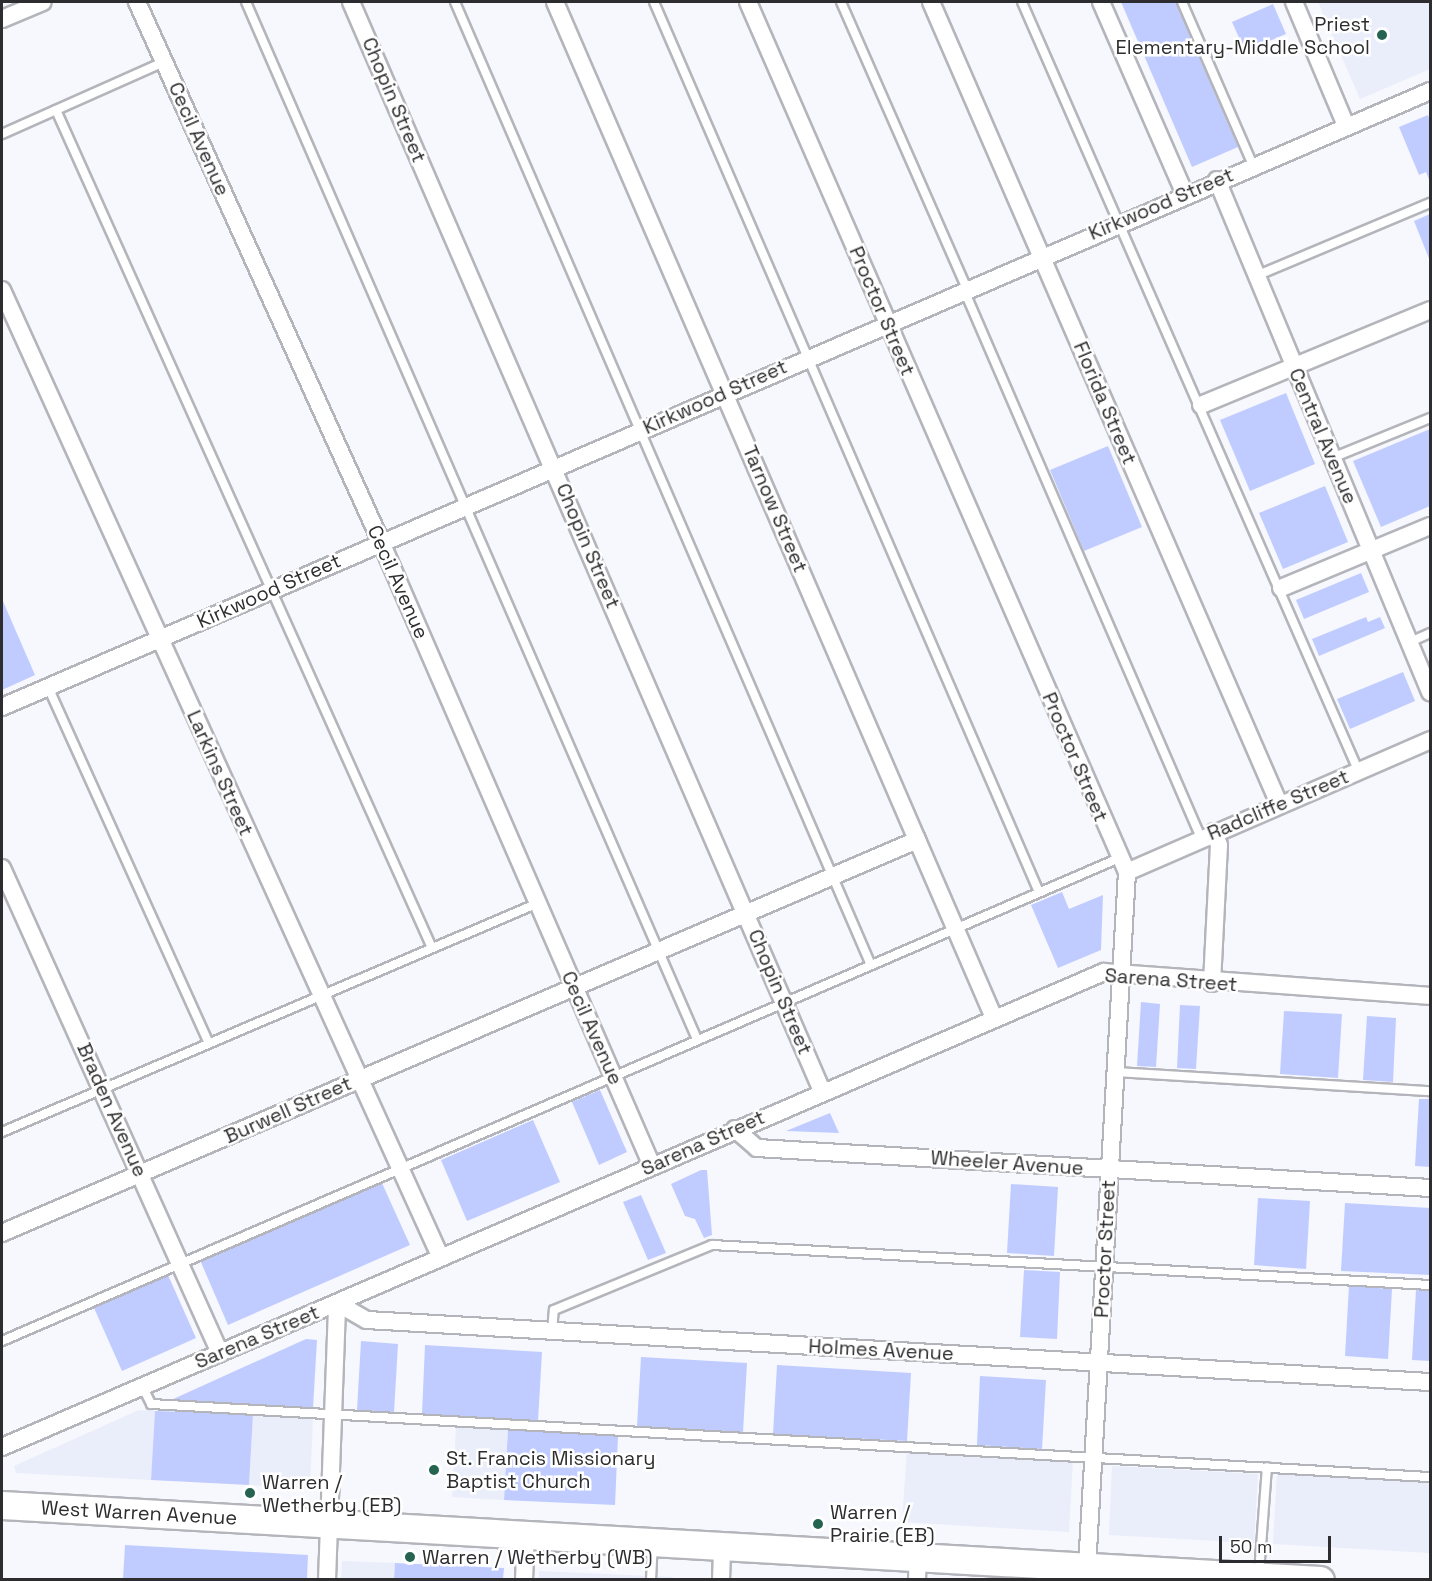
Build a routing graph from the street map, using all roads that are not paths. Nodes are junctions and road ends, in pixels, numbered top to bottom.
1 (43, 2) edge
2 (137, 2) edge
3 (246, 2) edge
4 (351, 2) edge
5 (455, 2) edge
6 (555, 2) edge
7 (654, 2) edge
8 (748, 2) edge
9 (841, 2) edge
10 (932, 2) edge
11 (1022, 2) edge
12 (1101, 2) edge
13 (1182, 2) edge
14 (1294, 2) edge
15 (16, 7) edge
16 (2, 20) edge
17 (164, 62) junction
18 (1431, 91) edge
19 (56, 110) junction
20 (1346, 126) junction
21 (2, 134) edge
22 (1253, 165) junction
23 (1217, 180) junction
24 (1185, 194) junction
25 (1431, 203) edge
26 (1118, 222) junction
27 (1041, 256) junction
28 (1256, 276) junction
29 (965, 289) junction
30 (2, 290) edge
31 (1431, 310) edge
32 (887, 323) junction
33 (807, 357) junction
34 (1294, 368) junction
35 (725, 393) junction
36 (1201, 405) junction
37 (1431, 418) edge
38 (640, 430) junction
39 (1332, 458) junction
40 (554, 467) junction
41 (464, 506) junction
42 (1431, 526) edge
43 (381, 542) junction
44 (1371, 551) junction
45 (1281, 588) junction
46 (273, 590) junction
47 (1431, 633) edge
48 (159, 639) junction
49 (1410, 642) junction
50 (48, 687) junction
51 (1431, 692) edge
52 (2, 707) edge
53 (1431, 740) edge
54 (1358, 770) junction
55 (1279, 804) junction
56 (1208, 835) junction
57 (917, 840) junction
58 (1123, 865) junction
59 (2, 868) edge
60 (832, 876) junction
61 (1039, 892) junction
62 (538, 903) junction
63 (746, 913) junction
64 (956, 929) junction
65 (432, 948) junction
66 (658, 949) junction
67 (871, 964) junction
68 (1121, 975) junction
69 (1212, 983) junction
70 (574, 986) junction
71 (321, 994) junction
72 (1431, 996) edge
73 (784, 1002) junction
74 (994, 1018) junction
75 (697, 1040) junction
76 (209, 1043) junction
77 (1116, 1072) junction
78 (613, 1076) junction
79 (359, 1078) junction
80 (102, 1089) junction
81 (822, 1091) junction
82 (1431, 1091) edge
83 (735, 1129) junction
84 (2, 1132) edge
85 (652, 1166) junction
86 (400, 1168) junction
87 (1110, 1170) junction
88 (141, 1174) junction
89 (1431, 1188) edge
90 (2, 1233) edge
91 (440, 1256) junction
92 (181, 1262) junction
93 (1104, 1266) junction
94 (1431, 1285) edge
95 (337, 1303) junction
96 (552, 1331) junction
97 (2, 1341) edge
98 (220, 1353) junction
99 (1099, 1362) junction
100 (1431, 1382) edge
101 (142, 1386) junction
102 (333, 1415) junction
103 (2, 1447) edge
104 (1094, 1457) junction
105 (1267, 1467) junction
106 (1431, 1477) edge
107 (2, 1505) edge
108 (330, 1523) junction
109 (526, 1534) junction
110 (653, 1542) junction
111 (722, 1546) junction
112 (918, 1568) edge
113 (1104, 1572) edge
114 (1258, 1576) junction
115 (1317, 1579) edge
116 (327, 1580) edge
117 (524, 1580) edge
118 (651, 1580) edge
119 (721, 1580) edge

1 - 15 street
2 - 17 street, Cecil Avenue
3 - 41 lane
4 - 40 street, Chopin Street
5 - 38 lane
6 - 35 street, Tarnow Street
7 - 33 lane
8 - 32 street, Proctor Street
9 - 29 lane
10 - 27 street, Florida Street
11 - 26 lane
12 - 24 street
13 - 22 lane
14 - 20 street
15 - 16 street
17 - 19 lane
17 - 43 street, Cecil Avenue
18 - 20 street, Kirkwood Street
19 - 21 lane
19 - 46 lane
20 - 22 street, Kirkwood Street
22 - 23 street, Kirkwood Street
23 - 24 street, Kirkwood Street
23 - 28 street, Central Avenue
24 - 26 street, Kirkwood Street
25 - 28 lane
26 - 27 street, Kirkwood Street
26 - 36 lane
27 - 29 street, Kirkwood Street
27 - 55 street, Florida Street
28 - 34 street, Central Avenue
29 - 32 street, Kirkwood Street
29 - 56 lane
30 - 48 street, Larkins Street
31 - 34 street
32 - 33 street, Kirkwood Street
32 - 58 street, Proctor Street
33 - 35 street, Kirkwood Street
33 - 61 lane
34 - 36 street
34 - 39 street, Central Avenue
35 - 38 street, Kirkwood Street
35 - 57 street, Tarnow Street
36 - 45 lane
37 - 39 lane
38 - 40 street, Kirkwood Street
38 - 60 lane
39 - 44 street, Central Avenue
40 - 41 street, Kirkwood Street
40 - 63 street, Chopin Street
41 - 43 street, Kirkwood Street
41 - 66 lane
42 - 44 street
43 - 46 street, Kirkwood Street
43 - 62 street, Cecil Avenue
44 - 45 street
44 - 49 street, Central Avenue
45 - 54 lane
46 - 48 street, Kirkwood Street
46 - 65 lane
47 - 49 lane
48 - 50 street, Kirkwood Street
48 - 71 street, Larkins Street
49 - 51 street, Central Avenue
50 - 52 street, Kirkwood Street
50 - 76 lane
53 - 54 street, Radcliffe Street
54 - 55 street, Radcliffe Street
55 - 56 street, Radcliffe Street
56 - 58 street, Radcliffe Street
56 - 69 street
57 - 60 street, Burwell Street
57 - 64 street, Tarnow Street
58 - 61 lane
58 - 68 street, Proctor Street
59 - 80 street, Braden Avenue
60 - 63 street, Burwell Street
60 - 67 lane
61 - 64 lane
62 - 65 lane
62 - 70 street, Cecil Avenue
63 - 66 street, Burwell Street
63 - 73 street, Chopin Street
64 - 67 lane
64 - 74 street, Tarnow Street
65 - 71 lane
66 - 70 street, Burwell Street
66 - 75 lane
67 - 73 lane
68 - 69 street, Sarena Street
68 - 74 street, Sarena Street
68 - 77 street, Proctor Street
69 - 72 street, Sarena Street
70 - 78 street, Cecil Avenue
70 - 79 street, Burwell Street
71 - 76 lane
71 - 79 street, Larkins Street
73 - 75 lane
73 - 81 street, Chopin Street
74 - 81 street, Sarena Street
75 - 78 lane
76 - 80 lane
77 - 82 lane
77 - 87 street, Proctor Street
78 - 85 street, Cecil Avenue
78 - 86 lane
79 - 86 street, Larkins Street
79 - 88 street, Burwell Street
80 - 84 lane
80 - 88 street, Braden Avenue
81 - 83 street, Sarena Street
83 - 85 street, Sarena Street
83 - 87 street, Wheeler Avenue
85 - 91 street, Sarena Street
86 - 91 street, Larkins Street
86 - 92 lane
87 - 89 street, Wheeler Avenue
87 - 93 street, Proctor Street
88 - 90 street, Burwell Street
88 - 92 street, Braden Avenue
91 - 95 street, Sarena Street
92 - 97 lane
92 - 98 street, Braden Avenue
93 - 94 lane
93 - 96 lane
93 - 99 street, Proctor Street
95 - 96 street, Holmes Avenue
95 - 98 street, Sarena Street
95 - 102 street
96 - 99 street, Holmes Avenue
98 - 101 street, Sarena Street
99 - 100 street, Holmes Avenue
99 - 104 street, Proctor Street
101 - 102 lane
101 - 103 street, Sarena Street
102 - 104 lane
102 - 108 street
104 - 105 lane
104 - 113 street, Proctor Street
105 - 106 lane
105 - 114 lane
107 - 108 main road, West Warren Avenue
108 - 109 main road, West Warren Avenue
108 - 116 street
109 - 110 main road, West Warren Avenue
109 - 117 street
110 - 111 main road, West Warren Avenue
110 - 118 lane
111 - 112 main road, West Warren Avenue
111 - 119 street
112 - 113 main road, West Warren Avenue
113 - 114 main road, West Warren Avenue
114 - 115 main road, West Warren Avenue

